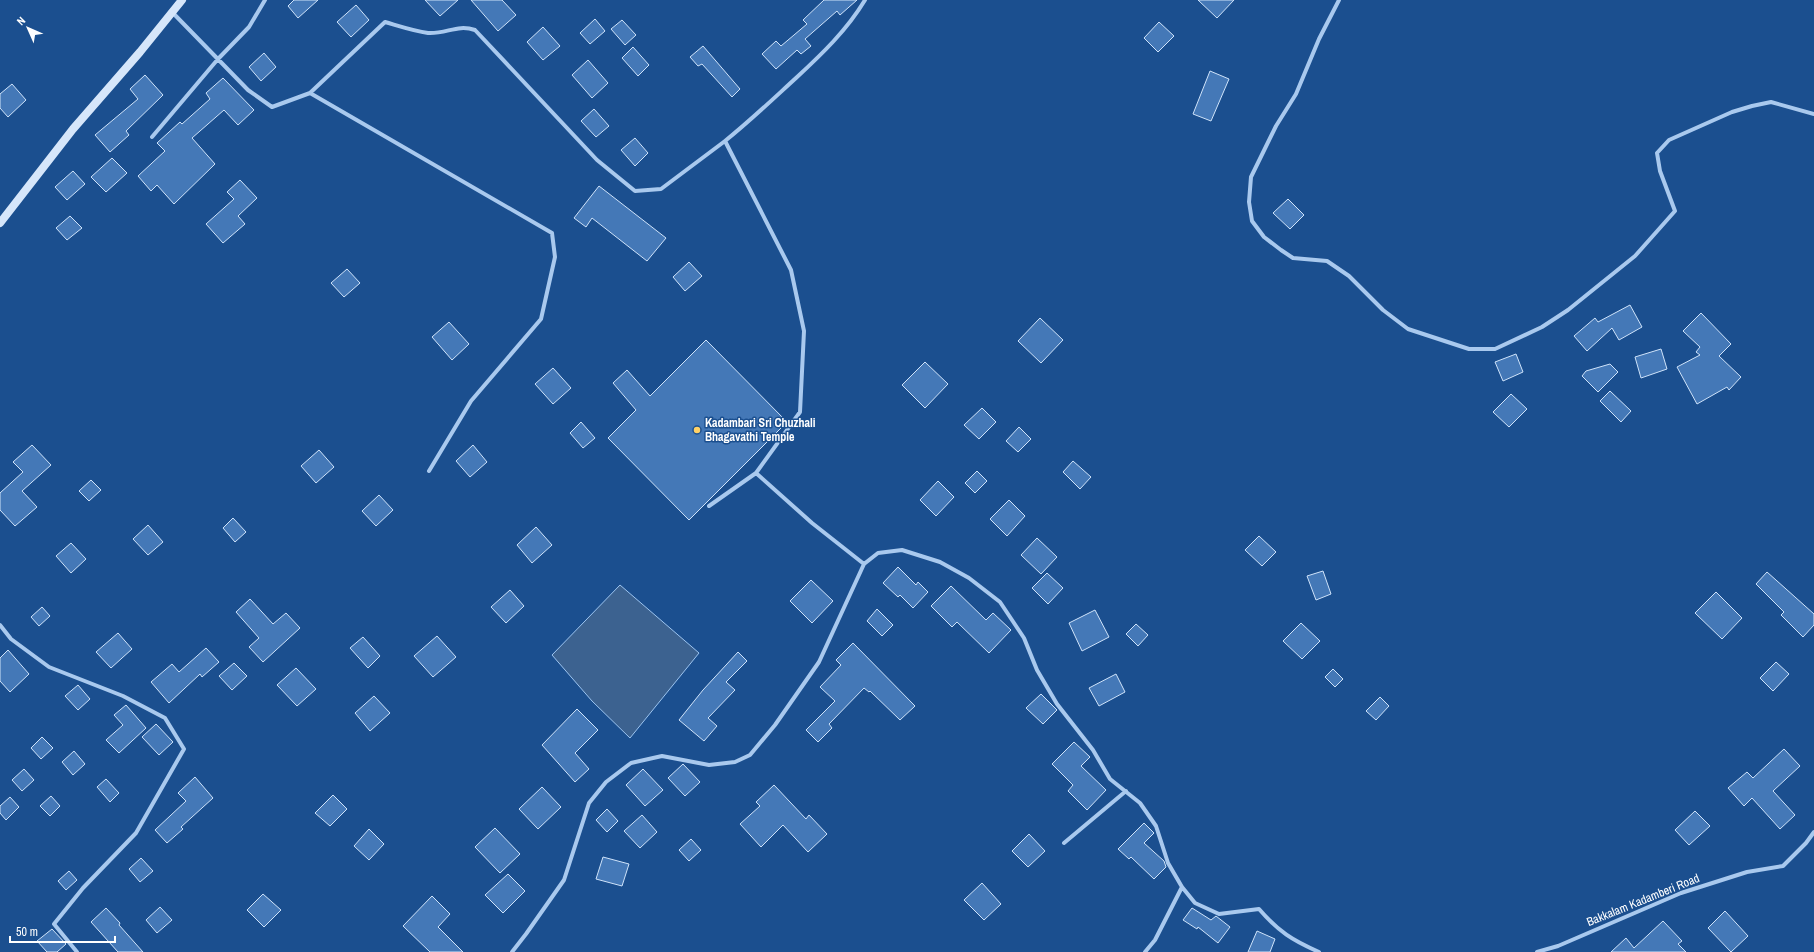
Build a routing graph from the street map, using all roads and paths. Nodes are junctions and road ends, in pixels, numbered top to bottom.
1 (182, 0) edge
2 (265, 0) edge
3 (865, 0) edge
4 (1340, 0) edge
5 (172, 12) junction
6 (218, 60) junction
7 (310, 93) junction
8 (1814, 114) edge
9 (152, 137) dead end
10 (725, 140) junction
11 (0, 223) edge
12 (429, 471) dead end
13 (756, 473) junction
14 (709, 506) dead end
15 (864, 564) junction
16 (0, 626) edge
17 (1126, 792) junction
18 (1814, 832) edge
19 (1064, 843) dead end
20 (1182, 887) junction
21 (77, 952) edge
22 (512, 952) edge
23 (1145, 952) edge
24 (1319, 952) edge
25 (1537, 952) edge

1 - 5 street
2 - 6 street
3 - 10 street
4 - 8 street
5 - 6 street
5 - 11 street
6 - 7 street
6 - 9 street
7 - 10 street
7 - 12 street
10 - 13 street
13 - 14 street
13 - 15 street
15 - 17 street
15 - 22 street
16 - 21 street
17 - 19 street
17 - 20 street
18 - 25 street, Bakkalam Kadamberi Road
20 - 23 street
20 - 24 street

